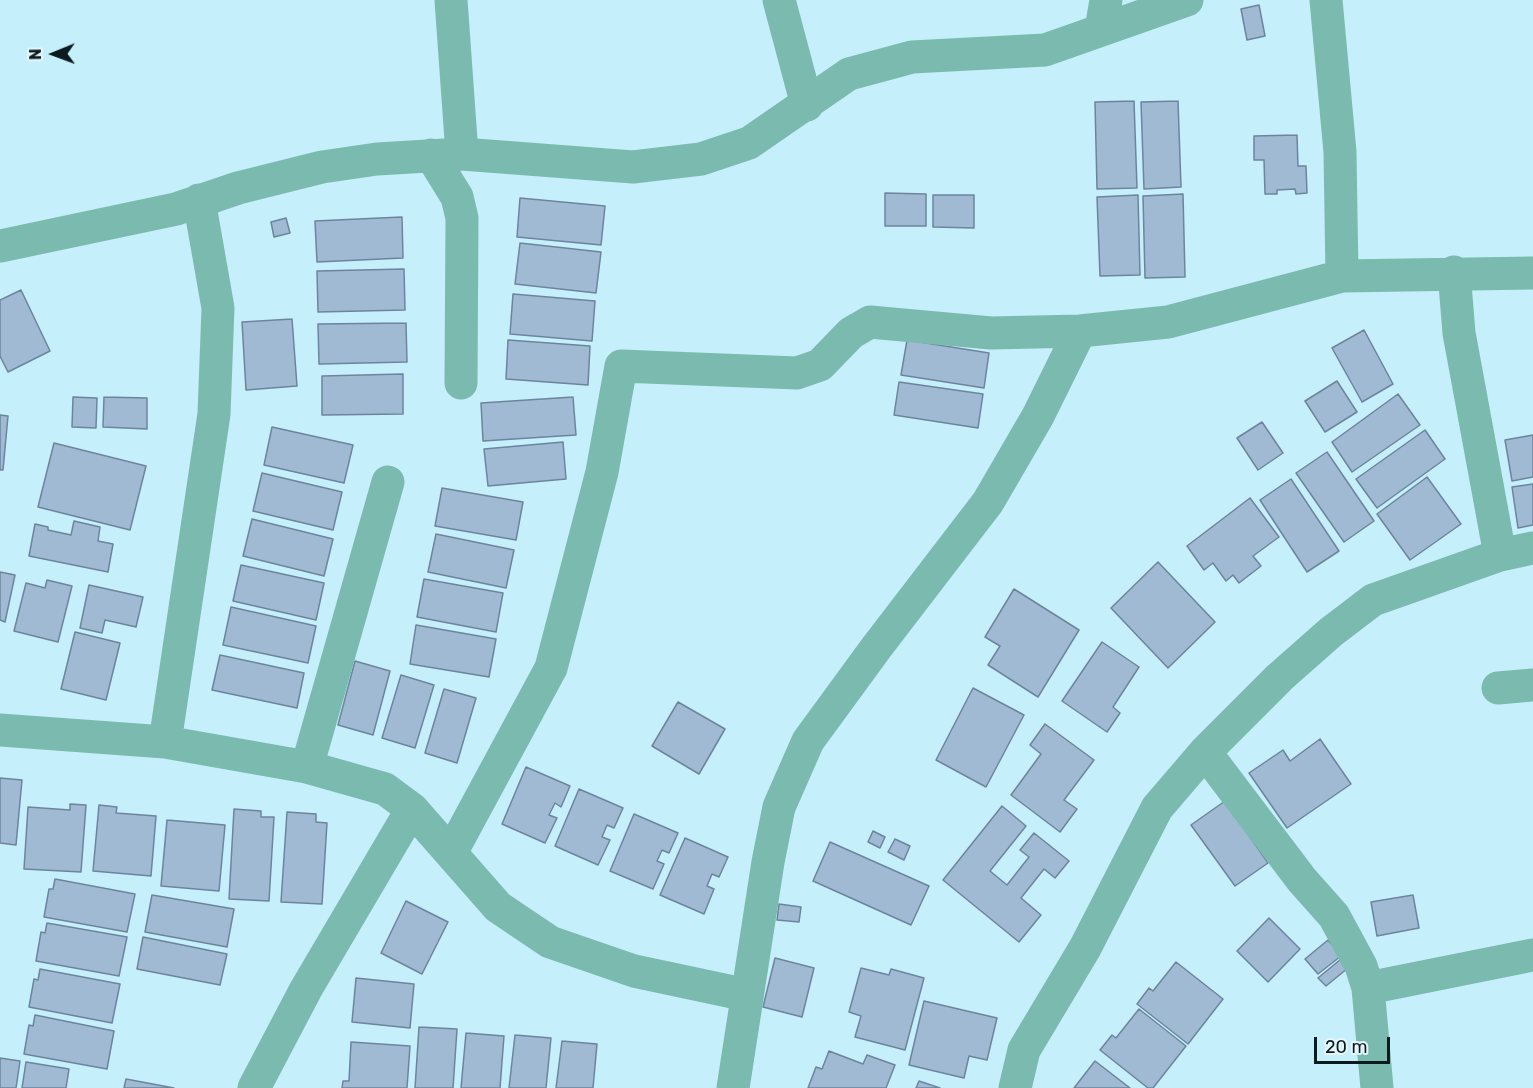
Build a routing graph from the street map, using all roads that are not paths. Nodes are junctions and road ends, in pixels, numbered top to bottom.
1 (452, 0) edge
2 (779, 0) edge
3 (1187, 0) edge
4 (1326, 0) edge
5 (1103, 15) edge
6 (807, 105) junction
7 (446, 155) junction
8 (200, 200) junction
9 (0, 246) edge
10 (1454, 272) junction
11 (1533, 273) edge
12 (1342, 276) junction
13 (1080, 331) junction
14 (461, 383) dead end
15 (388, 482) dead end
16 (1533, 548) edge
17 (1500, 555) junction
18 (1533, 685) edge
19 (1497, 688) dead end
20 (0, 730) edge
21 (165, 742) junction
22 (1205, 752) junction
23 (307, 767) junction
24 (412, 809) junction
25 (451, 853) junction
26 (1533, 955) edge
27 (1368, 988) junction
28 (747, 995) junction
29 (254, 1088) edge
30 (733, 1088) edge
31 (1015, 1088) edge
32 (1377, 1088) edge

1 - 7 street
2 - 6 street
3 - 5 street
4 - 12 street
5 - 6 street
6 - 7 street
7 - 8 street
7 - 14 street
8 - 9 street
8 - 21 street
10 - 11 street
10 - 12 street
10 - 17 street
12 - 13 street
13 - 25 street
13 - 28 street
15 - 23 street
16 - 17 street
17 - 22 street
18 - 19 street
20 - 21 street
21 - 23 street
22 - 27 street
22 - 31 street
23 - 24 street
24 - 25 street
24 - 29 street
25 - 28 street
26 - 27 street
27 - 32 street
28 - 30 street

